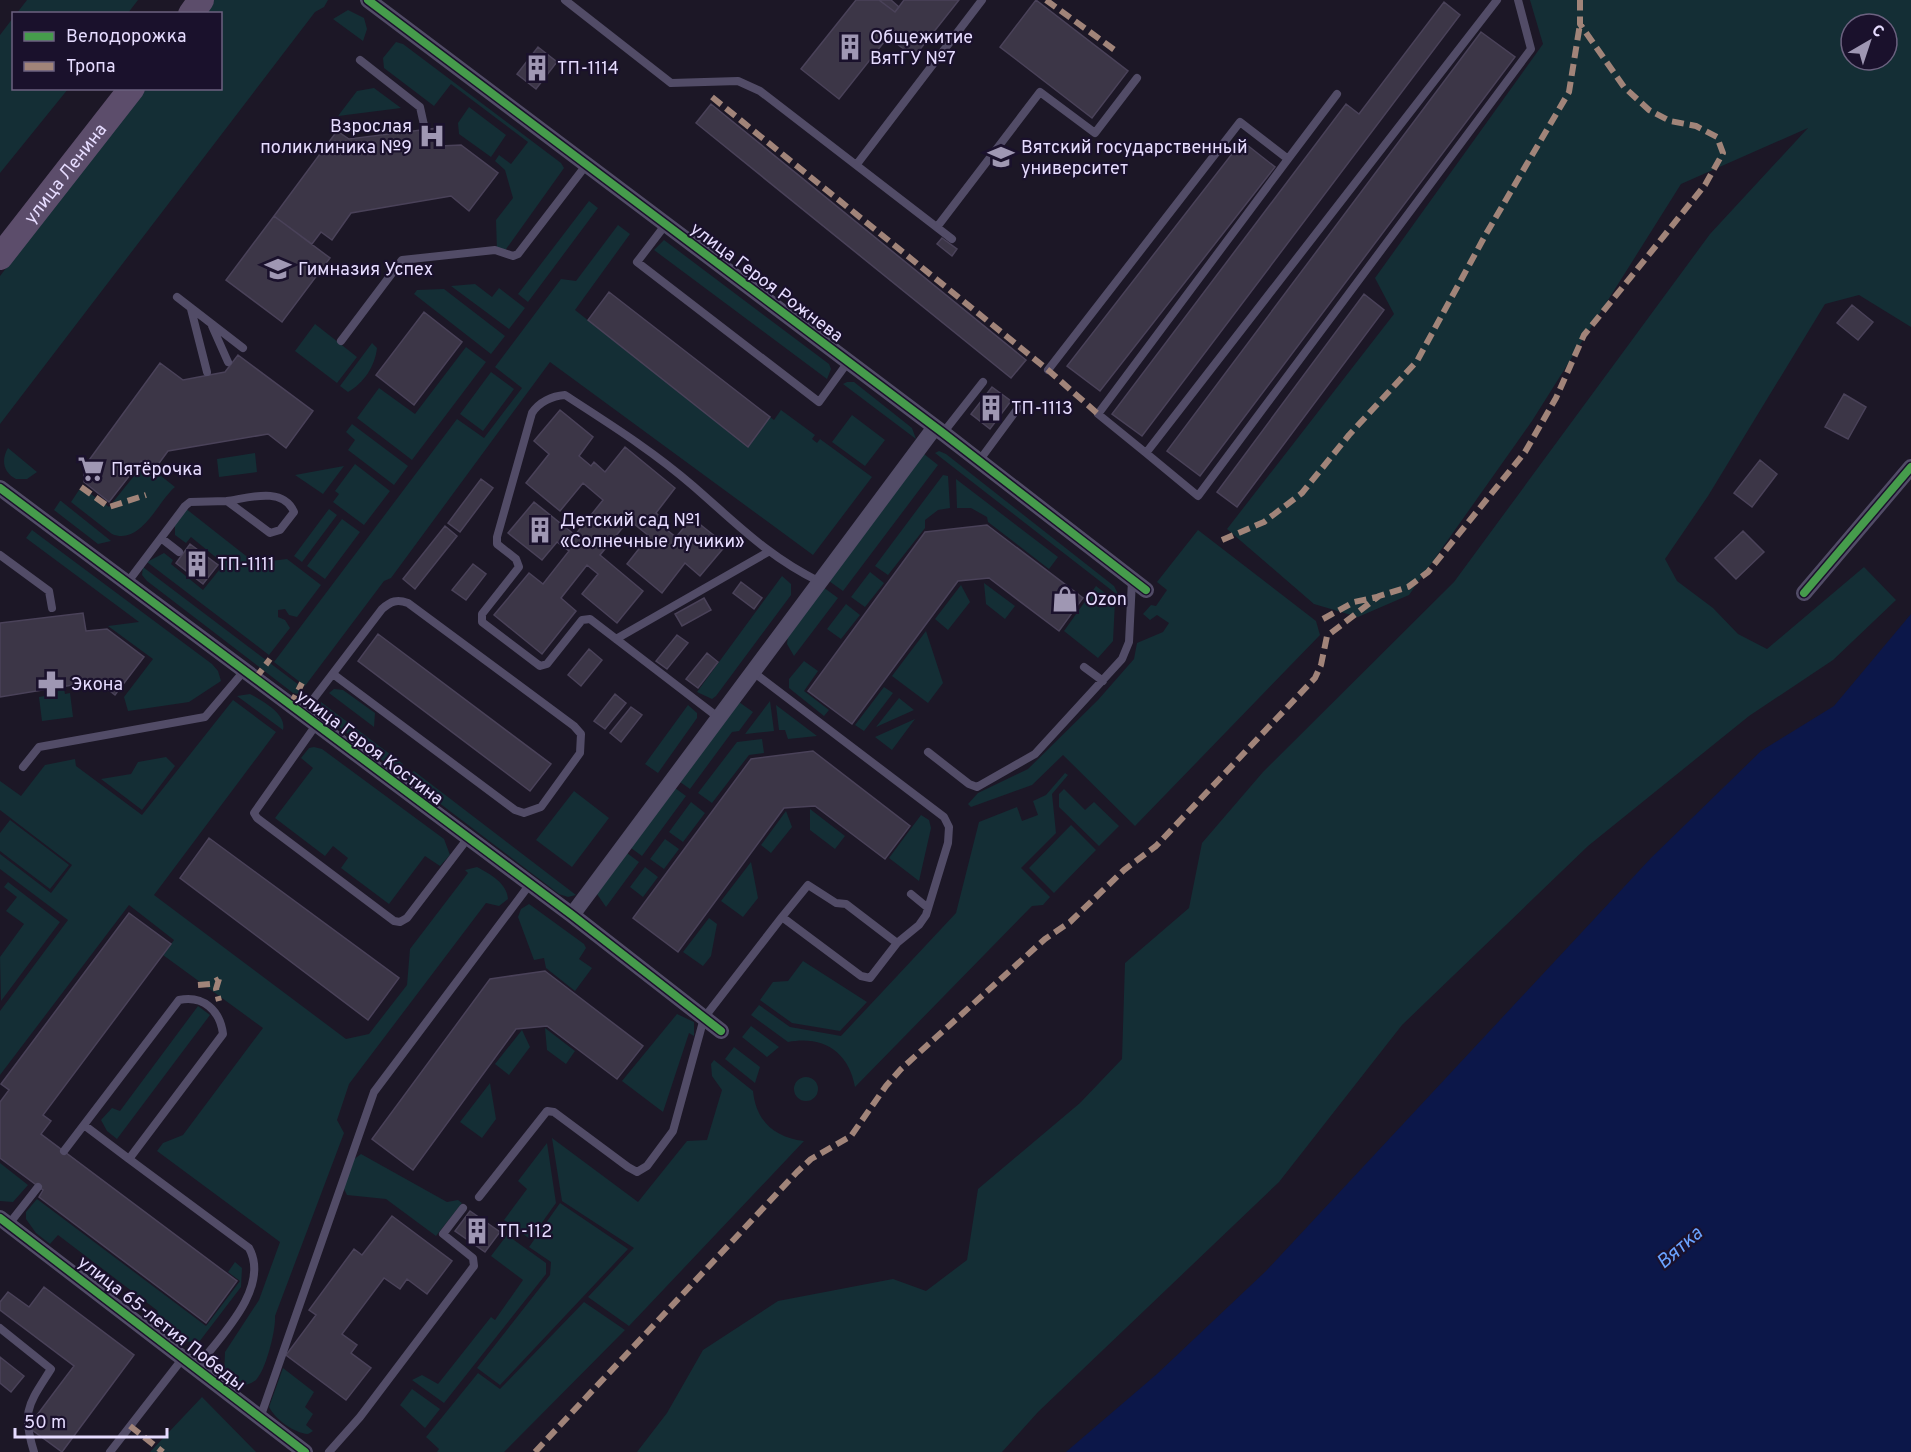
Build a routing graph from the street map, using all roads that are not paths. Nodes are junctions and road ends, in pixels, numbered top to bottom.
1 (368, 0) edge
2 (565, 0) edge
3 (982, 0) edge
4 (1497, 0) edge
5 (1518, 0) edge
6 (360, 60) dead end
7 (1137, 78) dead end
8 (130, 90) edge
9 (1336, 94) dead end
10 (424, 125) dead end
11 (1288, 159) junction
12 (587, 164) junction
13 (857, 164) junction
14 (666, 224) junction
15 (937, 227) junction
16 (952, 239) dead end
17 (0, 257) edge
18 (177, 297) dead end
19 (191, 308) junction
20 (210, 323) junction
21 (341, 341) dead end
22 (243, 348) dead end
23 (228, 362) dead end
24 (848, 362) junction
25 (1048, 370) dead end
26 (207, 372) dead end
27 (982, 382) dead end
28 (1018, 408) dead end
29 (939, 430) junction
30 (1146, 453) junction
31 (979, 461) junction
32 (1911, 467) edge
33 (0, 488) edge
34 (227, 501) junction
35 (160, 538) junction
36 (179, 552) dead end
37 (768, 552) junction
38 (0, 555) edge
39 (1132, 580) junction
40 (820, 582) junction
41 (127, 583) junction
42 (1146, 590) dead end
43 (1804, 593) dead end
44 (52, 608) dead end
45 (616, 639) junction
46 (1084, 667) dead end
47 (244, 671) junction
48 (753, 672) junction
49 (333, 674) junction
50 (1103, 681) junction
51 (302, 714) junction
52 (719, 718) junction
53 (316, 725) junction
54 (928, 752) dead end
55 (23, 767) dead end
56 (468, 838) junction
57 (530, 884) junction
58 (910, 894) dead end
59 (928, 908) junction
60 (572, 915) junction
61 (782, 917) junction
62 (897, 943) junction
63 (704, 1018) junction
64 (721, 1031) dead end
65 (84, 1125) junction
66 (64, 1151) dead end
67 (129, 1158) junction
68 (38, 1186) dead end
69 (479, 1197) dead end
70 (463, 1208) dead end
71 (4, 1221) edge
72 (0, 1328) edge
73 (189, 1363) junction
74 (260, 1418) junction
75 (34, 1452) edge
76 (110, 1452) edge
77 (305, 1452) edge
78 (330, 1452) edge

1 - 12 street, улица Героя Рожнева
2 - 13 lane
3 - 13 lane
4 - 30 lane
5 - 30 lane
6 - 10 lane
7 - 15 lane
8 - 17 main road, улица Ленина
9 - 11 lane
11 - 25 lane
11 - 30 lane
12 - 14 street, улица Героя Рожнева
12 - 21 lane
13 - 15 lane
14 - 24 street, улица Героя Рожнева
14 - 24 lane
15 - 16 lane
18 - 19 lane
19 - 20 lane
19 - 26 lane
20 - 22 lane
20 - 23 lane
24 - 29 street, улица Героя Рожнева
27 - 29 lane
28 - 31 lane
29 - 31 street, улица Героя Рожнева
29 - 40 street
31 - 39 street, улица Героя Рожнева
32 - 43 street
33 - 41 street, улица Героя Костина
34 - 34 lane
34 - 35 lane
35 - 36 lane
35 - 41 lane
37 - 40 lane
37 - 45 lane
37 - 45 lane
38 - 44 lane
39 - 42 street, улица Героя Рожнева
39 - 50 lane
40 - 48 street
41 - 47 street, улица Героя Костина
45 - 52 lane
46 - 50 lane
47 - 51 street, улица Героя Костина
47 - 55 lane
48 - 52 street
48 - 59 lane
49 - 49 lane
49 - 51 lane
50 - 54 lane
51 - 53 street, улица Героя Костина
52 - 60 street
53 - 56 street, улица Героя Костина
53 - 56 lane
56 - 57 street, улица Героя Костина
57 - 60 street, улица Героя Костина
57 - 74 lane
58 - 59 lane
59 - 62 lane
60 - 63 street, улица Героя Костина
61 - 62 lane
61 - 62 lane
61 - 63 lane
63 - 64 street, улица Героя Костина
63 - 69 lane
65 - 66 lane
65 - 67 lane
65 - 67 lane
67 - 73 lane
68 - 71 lane
70 - 78 lane
71 - 73 street, улица 65-летия Победы
72 - 75 lane
73 - 74 street, улица 65-летия Победы
73 - 76 lane
74 - 77 street, улица 65-летия Победы

